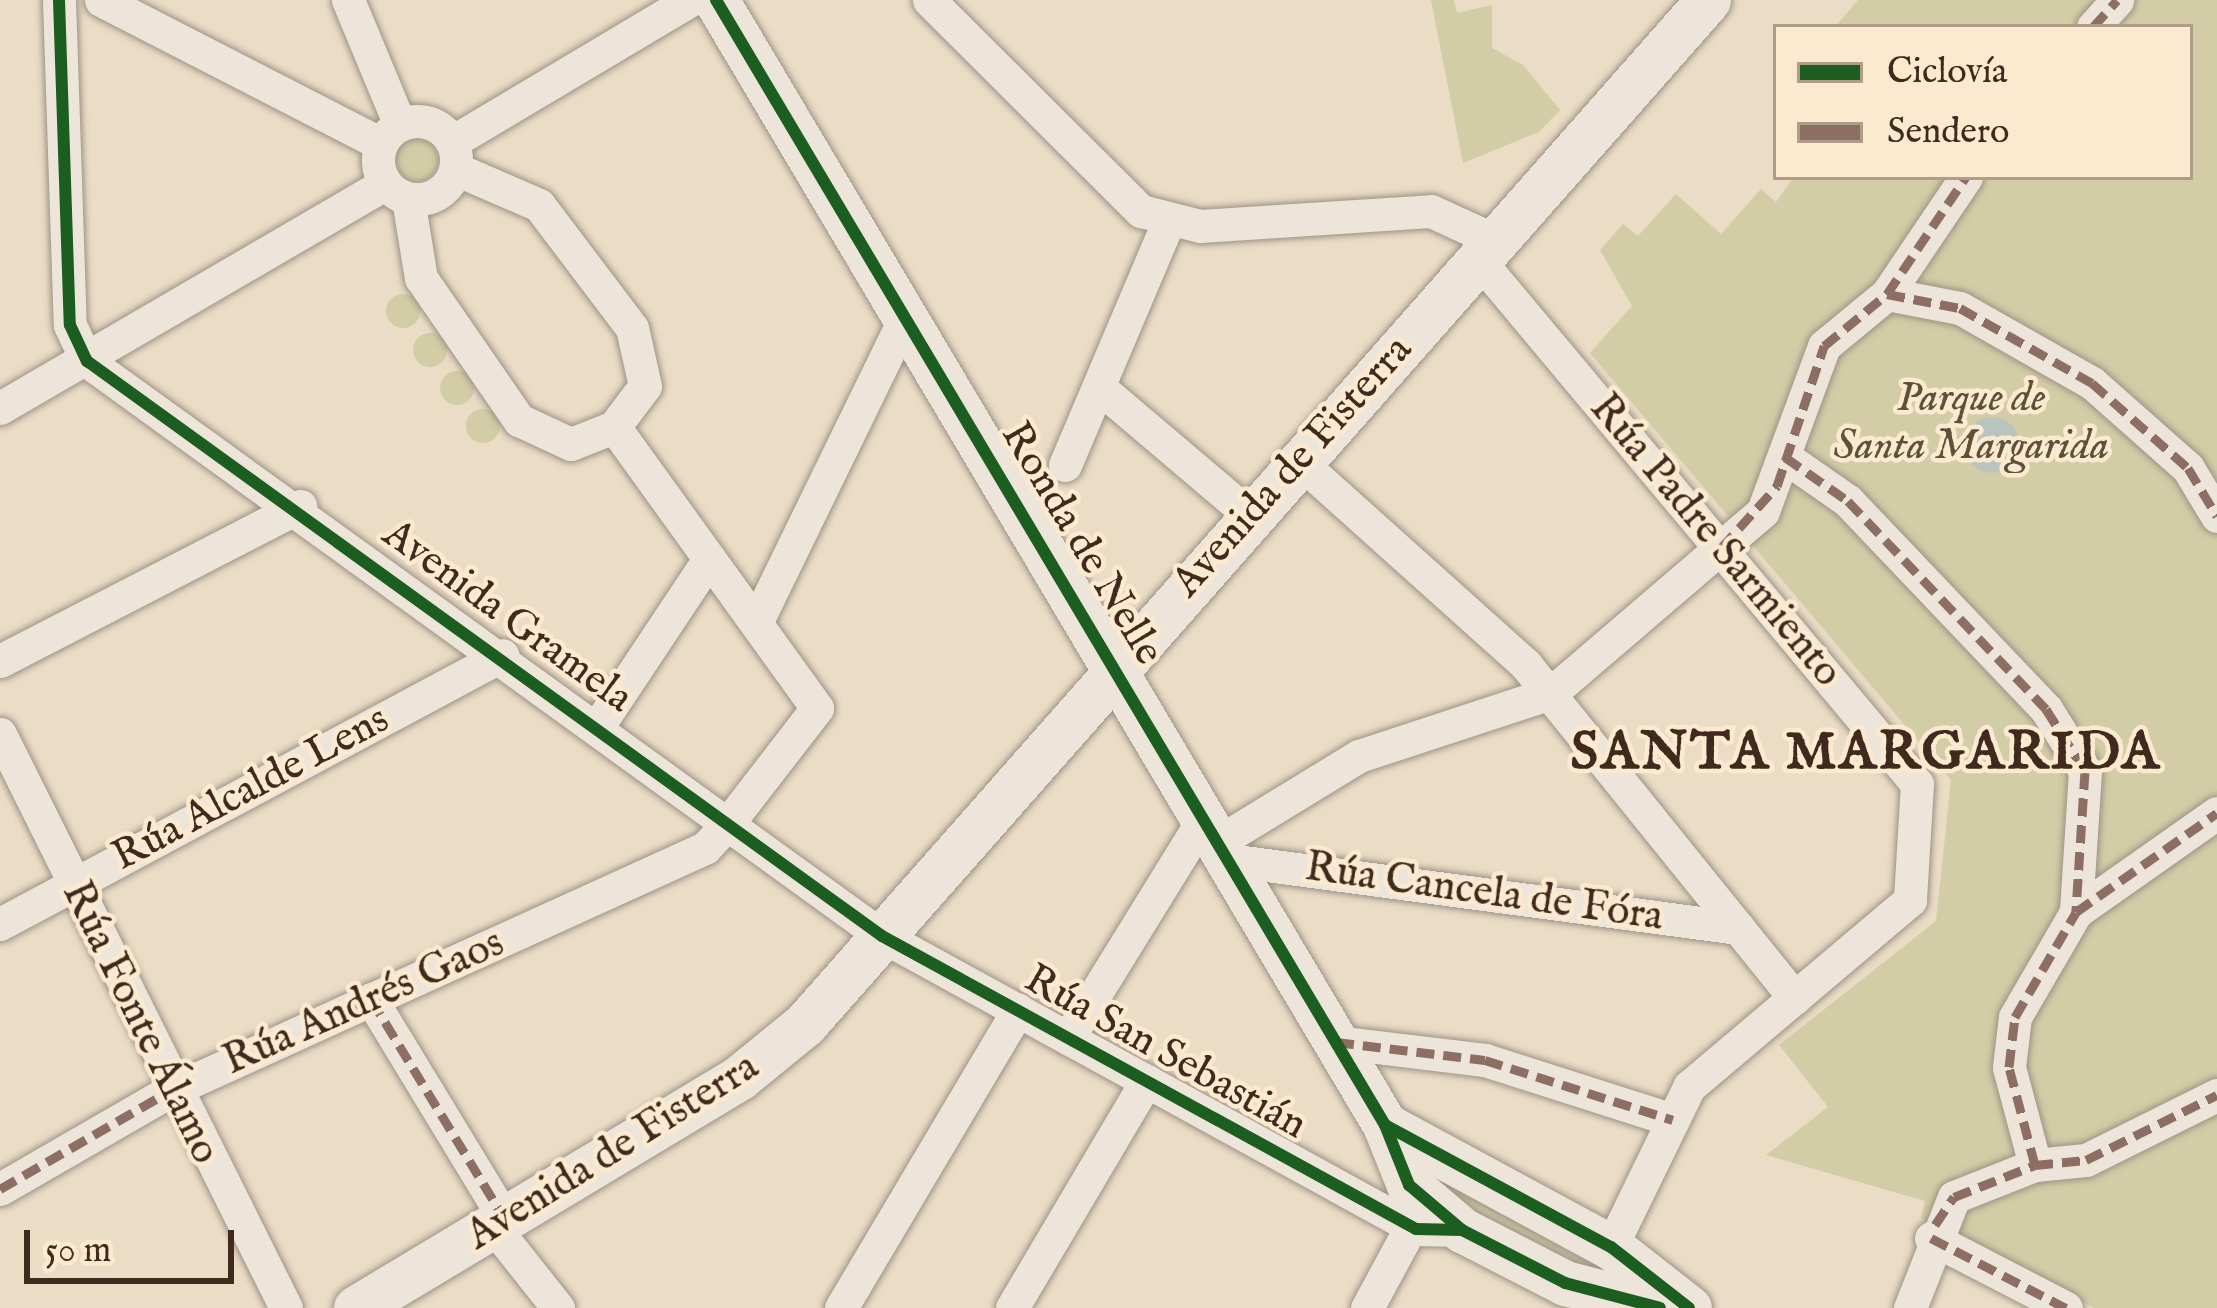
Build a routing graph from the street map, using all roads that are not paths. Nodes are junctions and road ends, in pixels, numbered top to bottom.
1 (58, 0) edge
2 (101, 0) edge
3 (349, 0) edge
4 (690, 0) edge
5 (716, 0) edge
6 (928, 0) edge
7 (1708, 0) edge
8 (2117, 0) edge
9 (2095, 24) edge
10 (391, 135) junction
11 (454, 155) junction
12 (1964, 180) edge
13 (397, 191) junction
14 (1168, 222) junction
15 (1486, 250) junction
16 (1887, 294) junction
17 (906, 316) junction
18 (87, 361) junction
19 (1100, 388) junction
20 (0, 408) edge
21 (614, 427) junction
22 (1785, 457) junction
23 (1300, 462) junction
24 (1065, 464) dead end
25 (300, 506) junction
26 (1251, 516) junction
27 (2217, 516) edge
28 (1721, 548) junction
29 (709, 559) junction
30 (755, 623) junction
31 (503, 656) junction
32 (0, 661) edge
33 (1114, 663) junction
34 (1551, 693) junction
35 (598, 726) junction
36 (0, 734) edge
37 (2217, 813) edge
38 (729, 822) junction
39 (1217, 840) junction
40 (74, 884) junction
41 (2076, 912) junction
42 (0, 924) edge
43 (1738, 928) junction
44 (882, 935) junction
45 (1795, 998) junction
46 (371, 999) junction
47 (1018, 1010) junction
48 (1068, 1038) junction
49 (1336, 1042) junction
50 (1146, 1081) junction
51 (170, 1091) junction
52 (2217, 1095) edge
53 (1673, 1120) junction
54 (1402, 1137) junction
55 (2036, 1165) junction
56 (0, 1190) edge
57 (1419, 1214) junction
58 (499, 1223) junction
59 (1933, 1232) junction
60 (1611, 1247) junction
61 (1607, 1302) edge
62 (846, 1306) edge
63 (286, 1308) edge
64 (356, 1308) edge
65 (558, 1308) edge
66 (1012, 1308) edge
67 (1367, 1308) edge
68 (1660, 1308) edge
69 (1689, 1308) edge
70 (1910, 1308) edge
71 (2066, 1308) edge

1 - 18 street
2 - 10 street
3 - 10 street
4 - 11 street
5 - 17 street, Ronda de Nelle
6 - 14 street
7 - 15 street, Avenida de Fisterra
8 - 9 street
10 - 11 street
10 - 13 street
11 - 13 street
11 - 21 street
12 - 16 street
13 - 18 street
13 - 21 street
14 - 15 street
14 - 19 street
15 - 23 street, Avenida de Fisterra
15 - 28 street, Rúa Padre Sarmiento
16 - 22 street
16 - 27 street
17 - 30 street
17 - 33 street, Ronda de Nelle
18 - 20 street
18 - 25 street, Avenida Gramela
19 - 24 street
19 - 26 street
21 - 29 street
22 - 28 street
22 - 41 street
23 - 26 street, Avenida de Fisterra
23 - 34 street
25 - 31 street, Avenida Gramela
25 - 32 street
26 - 33 street, Avenida de Fisterra
28 - 34 street
28 - 45 street, Rúa Padre Sarmiento
29 - 30 street
29 - 35 street
30 - 38 street, Rúa Andrés Gaos
31 - 35 street, Avenida Gramela
31 - 40 street, Rúa Alcalde Lens
33 - 39 street, Ronda de Nelle
33 - 44 street, Avenida de Fisterra
34 - 39 street
34 - 43 street
35 - 38 street, Avenida Gramela
36 - 40 street, Rúa Fonte Álamo
37 - 41 street
38 - 44 street, Avenida Gramela
38 - 46 street, Rúa Andrés Gaos
39 - 43 street, Rúa Cancela de Fóra
39 - 48 street
39 - 49 street, Ronda de Nelle
40 - 42 street, Rúa Alcalde Lens
40 - 51 street, Rúa Fonte Álamo
41 - 55 street
43 - 45 street
44 - 47 street, Rúa San Sebastián
44 - 58 street, Avenida de Fisterra
45 - 53 street, Rúa Padre Sarmiento
46 - 51 street, Rúa Andrés Gaos
46 - 58 street
47 - 48 street, Rúa San Sebastián
47 - 62 street
48 - 50 street, Rúa San Sebastián
49 - 53 street
49 - 54 street, Ronda de Nelle
50 - 57 street, Rúa San Sebastián
50 - 66 street
51 - 56 street, Rúa Andrés Gaos
51 - 63 street, Rúa Fonte Álamo
52 - 55 street
53 - 60 street, Rúa Padre Sarmiento
54 - 57 street, Ronda de Nelle
54 - 60 street
55 - 59 street
57 - 61 street, Ronda de Nelle
57 - 67 street
58 - 64 street, Avenida de Fisterra
58 - 65 street
59 - 70 street
59 - 71 street
60 - 69 street
61 - 68 street, Ronda de Nelle

